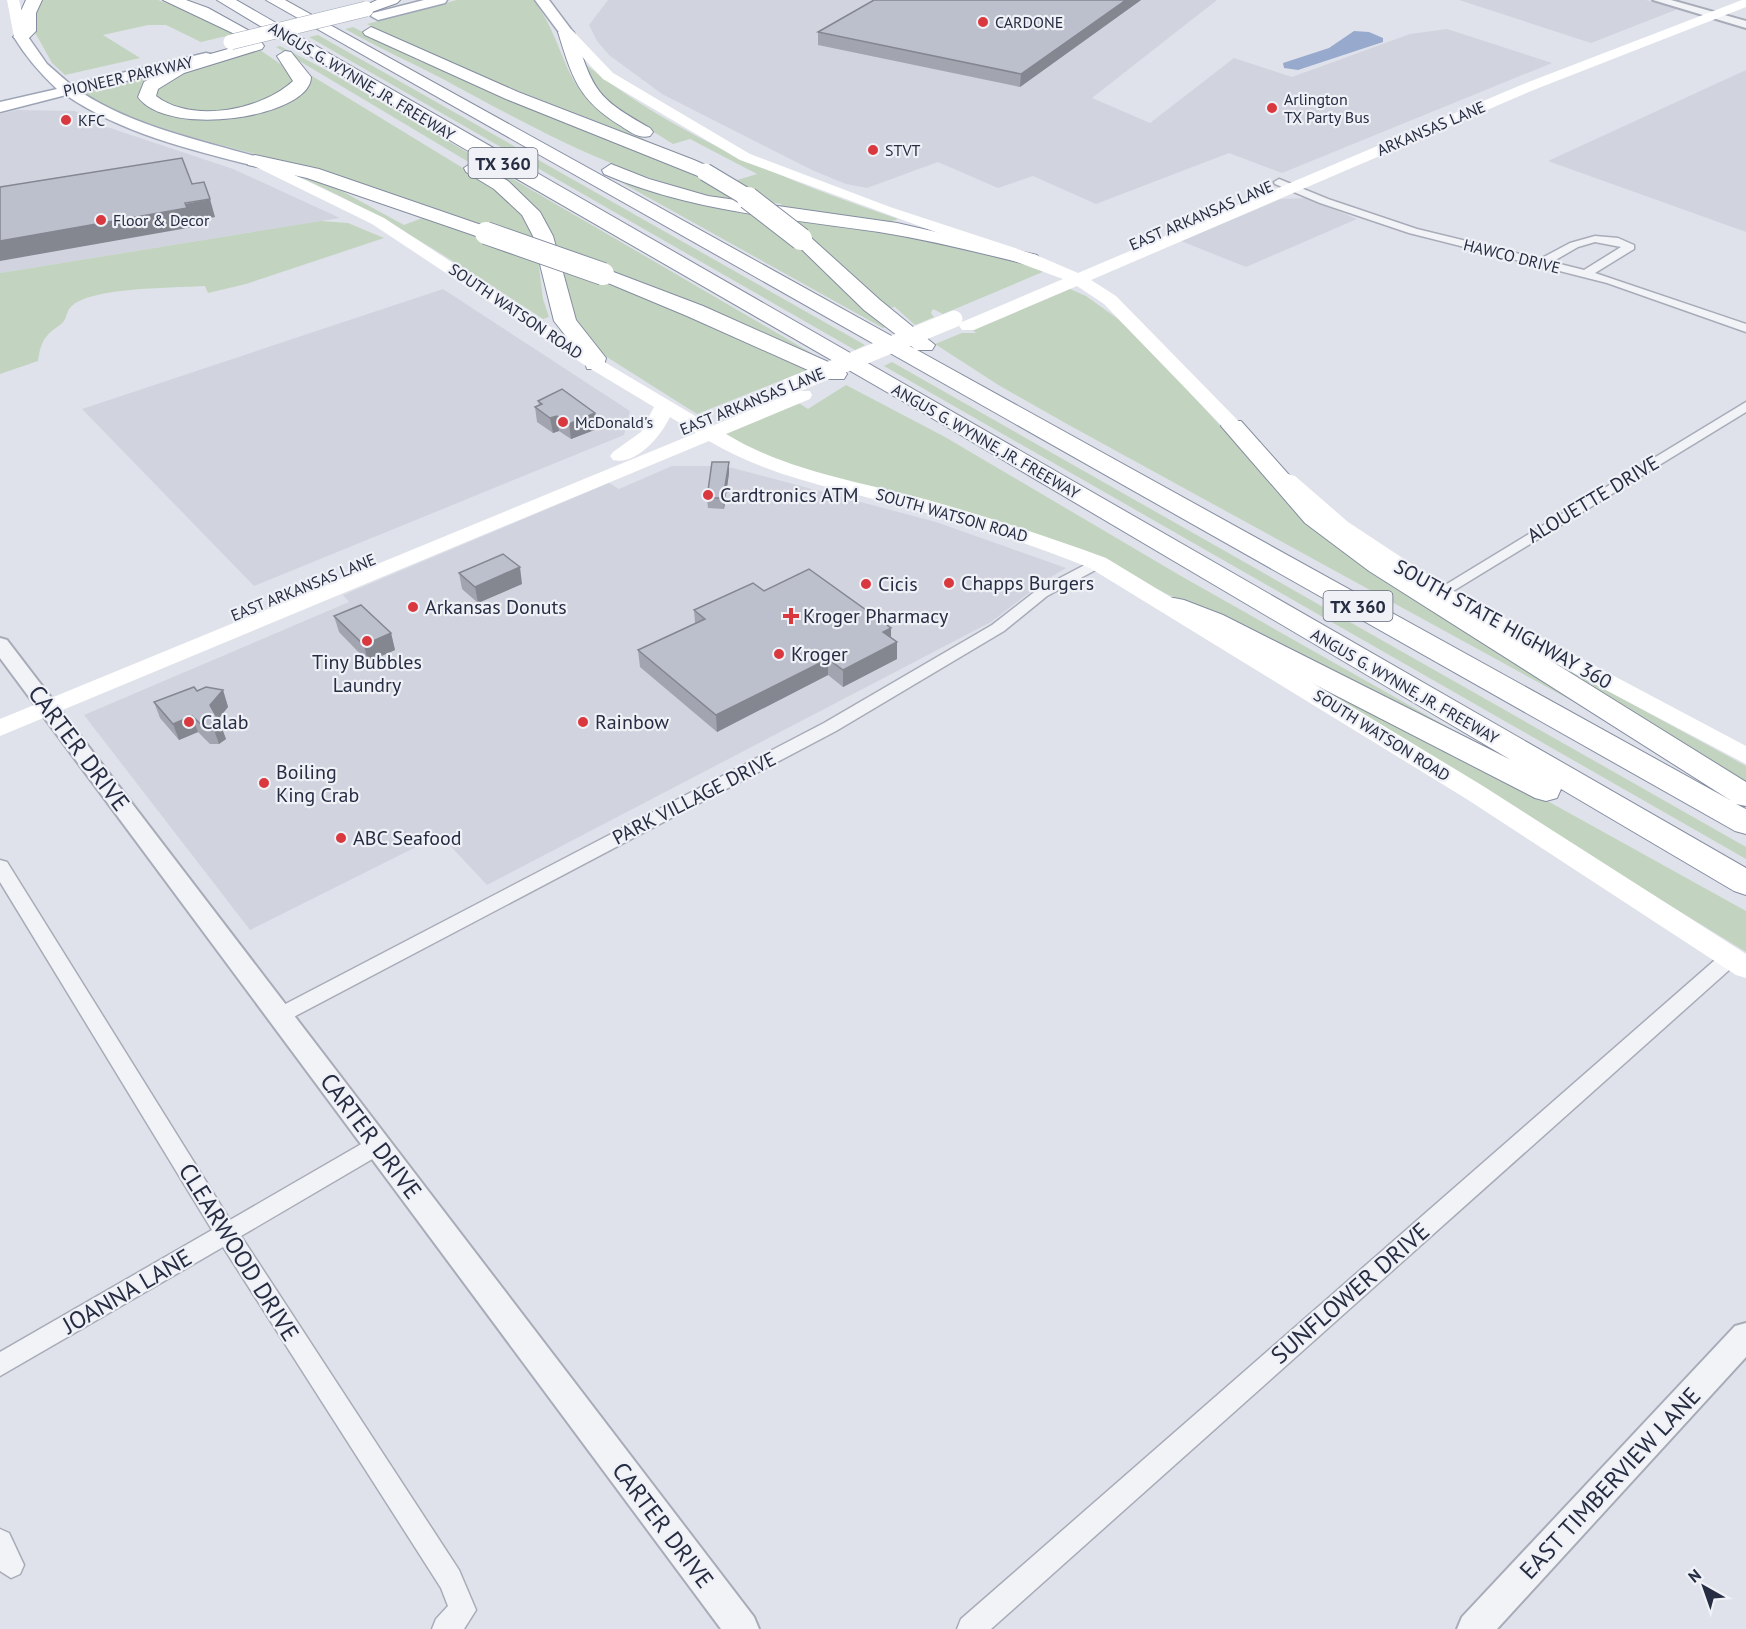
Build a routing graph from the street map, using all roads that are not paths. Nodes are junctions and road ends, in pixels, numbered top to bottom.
1 (13, 0) edge
2 (34, 0) edge
3 (171, 0) edge
4 (225, 0) edge
5 (274, 0) edge
6 (392, 0) edge
7 (404, 0) edge
8 (440, 0) edge
9 (542, 0) edge
10 (1659, 0) edge
11 (1677, 0) edge
12 (1732, 0) edge
13 (315, 3) dead end
14 (1746, 3) edge
15 (372, 12) junction
16 (1711, 12) junction
17 (1746, 20) edge
18 (1746, 25) edge
19 (566, 32) junction
20 (21, 37) junction
21 (242, 45) junction
22 (285, 56) junction
23 (63, 87) junction
24 (447, 97) junction
25 (3, 99) edge
26 (102, 110) junction
27 (1435, 113) joint
28 (255, 161) junction
29 (705, 172) junction
30 (1285, 184) junction
31 (1115, 257) junction
32 (1030, 259) junction
33 (1542, 263) junction
34 (1586, 274) junction
35 (1073, 276) junction
36 (1110, 300) junction
37 (1746, 328) edge
38 (595, 364) junction
39 (970, 389) junction
40 (664, 406) junction
41 (1746, 406) edge
42 (1233, 426) junction
43 (702, 429) junction
44 (745, 454) junction
45 (620, 456) junction
46 (644, 461) junction
47 (1078, 494) junction
48 (1098, 562) junction
49 (1440, 593) junction
50 (1174, 606) junction
51 (0, 644) edge
52 (44, 701) junction
53 (0, 711) edge
54 (0, 728) edge
55 (1746, 756) edge
56 (1746, 796) edge
57 (1746, 823) edge
58 (0, 867) edge
59 (1746, 883) edge
60 (8, 896) edge
61 (1746, 900) edge
62 (1738, 963) edge
63 (279, 1016) junction
64 (378, 1145) junction
65 (226, 1233) junction
66 (1746, 1336) edge
67 (0, 1365) edge
68 (454, 1620) edge
69 (742, 1629) edge
70 (971, 1629) edge
71 (1474, 1629) edge

1 - 20 main road, SOUTH WATSON ROAD
2 - 20 highway
3 - 22 highway
4 - 47 highway, ANGUS G. WYNNE, JR. FREEWAY / TX 360
5 - 24 highway, ANGUS G. WYNNE, JR. FREEWAY / TX 360
6 - 15 highway
7 - 15 main road
8 - 15 main road
9 - 19 main road
10 - 16 street
11 - 16 street
12 - 16 main road, ARKANSAS LANE
13 - 29 highway
14 - 16 main road, ARKANSAS LANE
15 - 21 main road
15 - 21 main road, bridge
16 - 17 street
16 - 18 street
16 - 27 main road, ARKANSAS LANE
16 - 30 main road, ARKANSAS LANE
19 - 29 highway
19 - 32 main road
20 - 23 main road, SOUTH WATSON ROAD
21 - 22 highway
21 - 23 main road, PIONEER PARKWAY
22 - 38 highway
23 - 25 main road, PIONEER PARKWAY
23 - 26 main road, SOUTH WATSON ROAD
24 - 32 highway
24 - 39 highway, ANGUS G. WYNNE, JR. FREEWAY / TX 360
25 - 26 main road
26 - 28 main road, SOUTH WATSON ROAD
27 - 30 main road, EAST ARKANSAS LANE
28 - 38 main road, SOUTH WATSON ROAD
28 - 47 highway, bridge
29 - 39 highway, bridge
30 - 31 main road, EAST ARKANSAS LANE
30 - 33 street, HAWCO DRIVE
31 - 32 main road
31 - 35 main road, EAST ARKANSAS LANE
31 - 36 main road
32 - 35 main road
33 - 34 street, HAWCO DRIVE
33 - 34 street
34 - 37 street, HAWCO DRIVE
35 - 36 main road, SOUTH STATE HIGHWAY 360
35 - 43 main road, EAST ARKANSAS LANE
36 - 42 main road, SOUTH STATE HIGHWAY 360
38 - 40 main road, SOUTH WATSON ROAD
39 - 57 highway, ANGUS G. WYNNE, JR. FREEWAY / TX 360
40 - 43 main road, SOUTH WATSON ROAD
40 - 45 main road
41 - 49 street, ALOUETTE DRIVE
42 - 49 main road, SOUTH STATE HIGHWAY 360
42 - 56 highway
43 - 44 main road, SOUTH WATSON ROAD
43 - 45 main road, EAST ARKANSAS LANE
43 - 46 main road, EAST ARKANSAS LANE
44 - 46 main road
44 - 48 main road, SOUTH WATSON ROAD
45 - 52 main road, EAST ARKANSAS LANE
46 - 52 main road, EAST ARKANSAS LANE
47 - 59 highway, ANGUS G. WYNNE, JR. FREEWAY / TX 360
48 - 50 main road, SOUTH WATSON ROAD
48 - 63 street, PARK VILLAGE DRIVE
49 - 55 main road, SOUTH STATE HIGHWAY 360
50 - 61 highway
50 - 62 main road, SOUTH WATSON ROAD
51 - 52 street, CARTER DRIVE
52 - 53 main road, EAST ARKANSAS LANE
52 - 54 main road, EAST ARKANSAS LANE
52 - 63 street, CARTER DRIVE
58 - 60 street, CLEARWOOD DRIVE
60 - 65 street, CLEARWOOD DRIVE
62 - 70 street, SUNFLOWER DRIVE
63 - 64 street, CARTER DRIVE
64 - 65 street, JOANNA LANE
64 - 69 street, CARTER DRIVE
65 - 67 street, JOANNA LANE
65 - 68 street, CLEARWOOD DRIVE
66 - 71 street, EAST TIMBERVIEW LANE

